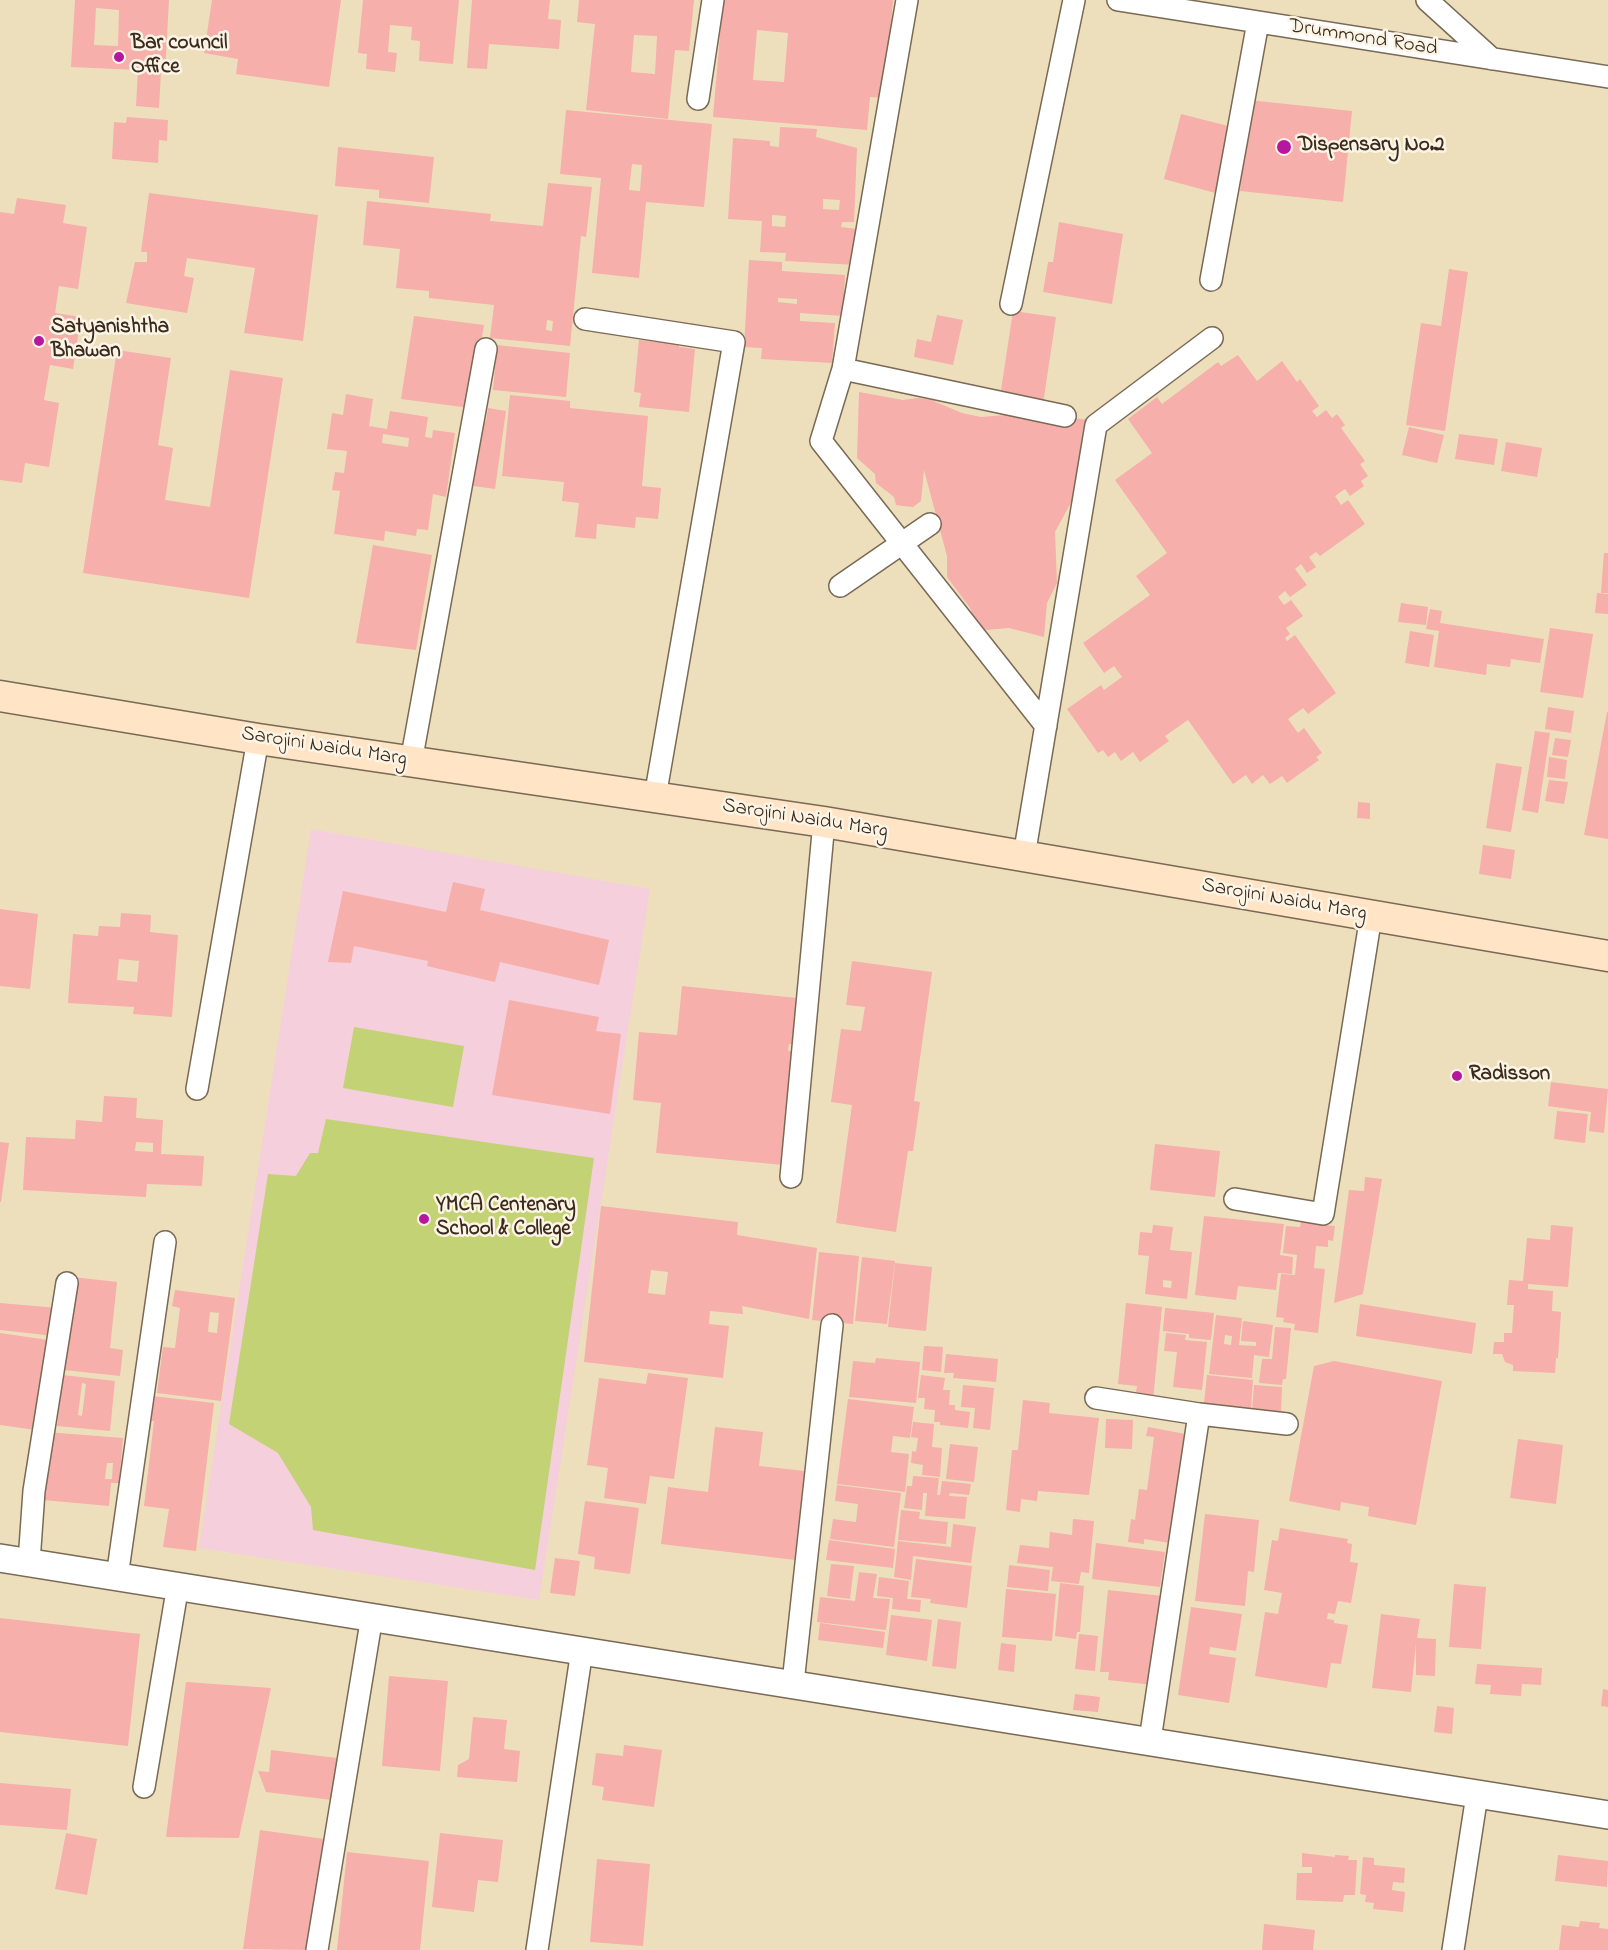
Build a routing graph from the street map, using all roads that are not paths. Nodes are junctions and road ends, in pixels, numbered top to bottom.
1 (713, 0) edge
2 (907, 0) edge
3 (1074, 0) edge
4 (1118, 0) edge
5 (1427, 0) edge
6 (1258, 22) junction
7 (1492, 59) junction
8 (1608, 77) edge
9 (698, 99) dead end
10 (1210, 280) dead end
11 (1011, 304) dead end
12 (585, 319) dead end
13 (1212, 338) dead end
14 (486, 349) dead end
15 (843, 369) junction
16 (1065, 416) dead end
17 (930, 524) dead end
18 (902, 544) junction
19 (840, 586) dead end
20 (0, 696) edge
21 (1046, 726) junction
22 (258, 739) junction
23 (411, 762) junction
24 (656, 797) junction
25 (824, 822) junction
26 (1024, 856) junction
27 (1371, 916) junction
28 (1608, 956) edge
29 (196, 1089) dead end
30 (791, 1177) dead end
31 (1235, 1199) dead end
32 (165, 1242) dead end
33 (68, 1283) dead end
34 (832, 1326) dead end
35 (1095, 1398) dead end
36 (1199, 1414) junction
37 (1287, 1424) dead end
38 (0, 1558) edge
39 (29, 1562) junction
40 (117, 1577) junction
41 (178, 1585) junction
42 (372, 1616) junction
43 (582, 1650) junction
44 (793, 1683) junction
45 (1150, 1740) junction
46 (144, 1787) dead end
47 (1477, 1795) junction
48 (1608, 1815) edge
49 (317, 1950) edge
50 (537, 1950) edge
51 (1453, 1950) edge

1 - 9 street
2 - 15 street
3 - 11 street
4 - 6 street, Drummond Road
5 - 7 street
6 - 7 street, Drummond Road
6 - 10 street
7 - 8 street, Drummond Road
12 - 24 street
13 - 21 street
14 - 23 street
15 - 16 street
15 - 18 street
17 - 18 street
18 - 19 street
18 - 21 street
20 - 22 main road, Sarojini Naidu Marg
21 - 26 street
22 - 23 main road, Sarojini Naidu Marg
22 - 29 street
23 - 24 main road, Sarojini Naidu Marg
24 - 25 main road, Sarojini Naidu Marg
25 - 26 main road, Sarojini Naidu Marg
25 - 30 street
26 - 27 main road, Sarojini Naidu Marg
27 - 28 main road, Sarojini Naidu Marg
27 - 31 street
32 - 40 street
33 - 39 street
34 - 44 street
35 - 36 street
36 - 37 street
36 - 45 street
38 - 39 street
39 - 40 street
40 - 41 street
41 - 42 street
41 - 46 street
42 - 43 street
42 - 49 street
43 - 44 street
43 - 50 street
44 - 45 street
45 - 47 street
47 - 48 street
47 - 51 street

